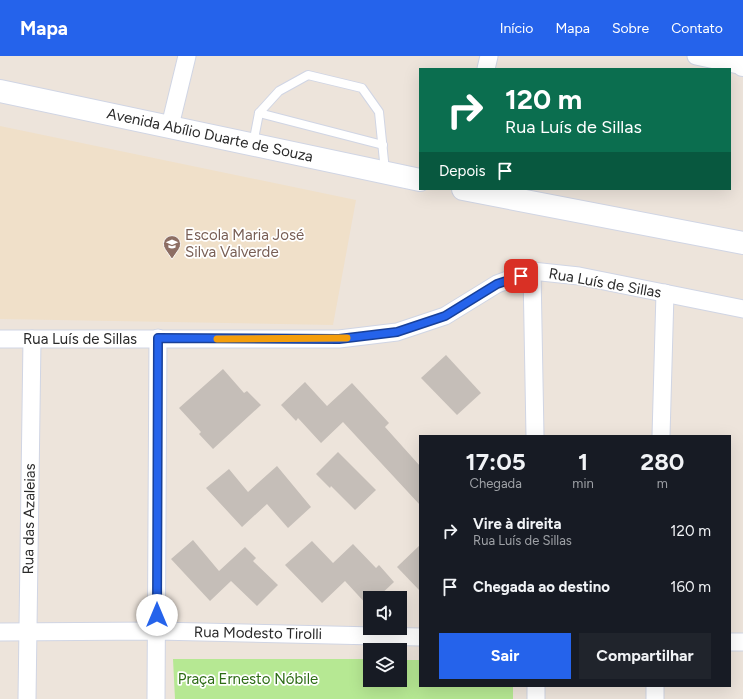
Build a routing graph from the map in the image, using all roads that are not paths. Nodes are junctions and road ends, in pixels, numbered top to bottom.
1 (187, 56) edge
2 (489, 56) edge
3 (696, 56) edge
4 (734, 56) edge
5 (743, 66) edge
6 (486, 68) edge
7 (0, 91) edge
8 (259, 113) junction
9 (170, 126) junction
10 (253, 144) junction
11 (383, 145) junction
12 (385, 174) junction
13 (419, 180) edge
14 (468, 190) edge
15 (743, 243) edge
16 (532, 271) junction
17 (665, 293) junction
18 (743, 309) edge
19 (158, 338) junction
20 (0, 339) edge
21 (32, 339) junction
22 (535, 435) edge
23 (661, 435) edge
24 (157, 631) junction
25 (0, 632) edge
26 (27, 633) junction
27 (419, 637) edge
28 (731, 642) edge
29 (743, 642) edge
30 (536, 687) edge
31 (655, 687) edge
32 (27, 699) edge
33 (156, 699) edge
34 (536, 699) edge
35 (654, 699) edge

1 - 9 street
2 - 6 street
3 - 5 street
4 - 5 main road
7 - 9 main road, Avenida Abílio Duarte de Souza
8 - 10 lane
8 - 11 lane
8 - 11 lane
9 - 10 main road, Avenida Abílio Duarte de Souza
10 - 12 main road, Avenida Abílio Duarte de Souza
11 - 12 lane
12 - 13 main road, Avenida Abílio Duarte de Souza
14 - 15 main road
16 - 17 street, Rua Luís de Sillas
16 - 19 street, Rua Luís de Sillas
16 - 22 street
17 - 18 street, Rua Luís de Sillas
17 - 23 street
19 - 21 street, Rua Luís de Sillas
19 - 24 street
20 - 21 street, Rua Luís de Sillas
21 - 26 street, Rua das Azaleias
24 - 26 street, Rua Modesto Tirolli
24 - 27 street, Rua Modesto Tirolli
24 - 33 street
25 - 26 street, Rua Modesto Tirolli
26 - 32 street, Rua das Azaleias
28 - 29 street
30 - 34 street
31 - 35 street

